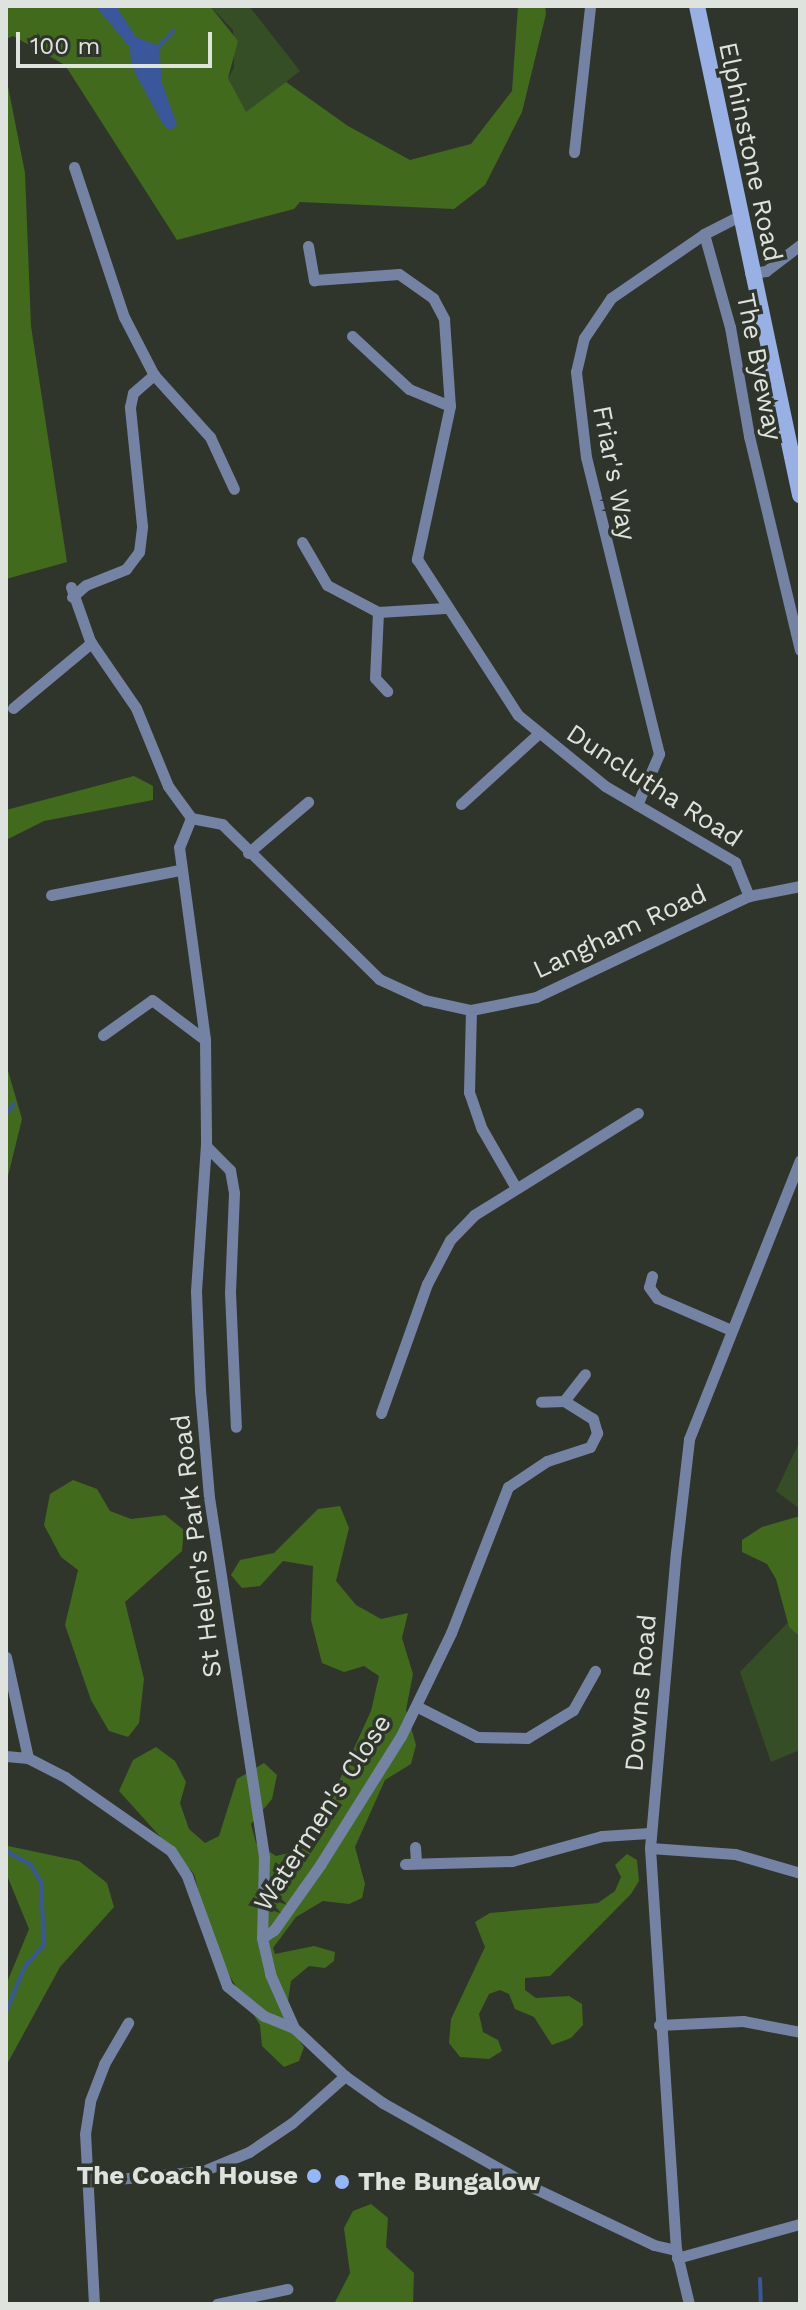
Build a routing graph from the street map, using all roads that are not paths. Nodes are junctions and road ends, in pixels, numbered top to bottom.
1 (590, 6) edge
2 (697, 6) edge
3 (574, 152) dead end
4 (74, 167) dead end
5 (738, 217) junction
6 (704, 234) junction
7 (800, 245) edge
8 (308, 246) dead end
9 (750, 273) junction
10 (352, 336) dead end
11 (154, 375) junction
12 (450, 406) junction
13 (234, 489) dead end
14 (800, 495) edge
15 (302, 542) dead end
16 (445, 608) junction
17 (378, 612) junction
18 (91, 643) junction
19 (800, 650) edge
20 (387, 691) dead end
21 (13, 708) dead end
22 (538, 734) junction
23 (308, 802) dead end
24 (461, 804) dead end
25 (637, 805) junction
26 (191, 818) junction
27 (248, 853) junction
28 (180, 870) junction
29 (800, 886) edge
30 (51, 895) dead end
31 (749, 896) junction
32 (471, 1010) junction
33 (103, 1035) dead end
34 (205, 1040) junction
35 (638, 1113) dead end
36 (206, 1146) junction
37 (800, 1160) edge
38 (516, 1188) junction
39 (652, 1276) dead end
40 (731, 1330) junction
41 (585, 1374) dead end
42 (564, 1401) junction
43 (541, 1402) dead end
44 (381, 1413) dead end
45 (236, 1427) dead end
46 (6, 1657) edge
47 (595, 1671) dead end
48 (416, 1706) junction
49 (6, 1756) edge
50 (28, 1758) junction
51 (649, 1833) junction
52 (415, 1847) dead end
53 (650, 1848) junction
54 (800, 1871) edge
55 (262, 1938) junction
56 (128, 2023) dead end
57 (659, 2025) junction
58 (294, 2028) junction
59 (800, 2032) edge
60 (345, 2076) junction
61 (85, 2182) junction
62 (800, 2224) edge
63 (676, 2254) junction
64 (287, 2289) dead end
65 (94, 2304) edge
66 (217, 2304) edge
67 (689, 2304) edge

1 - 3 street
2 - 5 street, Elphinstone Road
4 - 11 street
5 - 6 street, Friar's Way
5 - 9 street, Elphinstone Road
6 - 19 street, The Byeway
6 - 25 street, Friar's Way
7 - 9 street
8 - 12 street
9 - 14 street, Elphinstone Road
10 - 12 street
11 - 13 street
11 - 18 street
12 - 16 street, Dunclutha Road
15 - 17 street
16 - 17 street
16 - 22 street, Dunclutha Road
17 - 20 street
18 - 21 street
18 - 26 street
22 - 24 street
22 - 25 street, Dunclutha Road
23 - 27 street
25 - 31 street, Dunclutha Road
26 - 27 street, Langham Road
26 - 28 street, St Helen's Park Road
27 - 32 street, Langham Road
28 - 30 street
28 - 34 street, St Helen's Park Road
29 - 31 street, Langham Road
31 - 32 street, Langham Road
32 - 38 street
33 - 34 street
34 - 36 street, St Helen's Park Road
35 - 38 street
36 - 45 street
36 - 55 street, St Helen's Park Road
37 - 40 street, Downs Road
38 - 44 street
39 - 40 street
40 - 51 street, Downs Road
41 - 42 street
42 - 43 street
42 - 48 street, Watermen's Close
46 - 50 street
47 - 48 street, Watermen's Close
48 - 55 street, Watermen's Close
49 - 50 street
50 - 58 street
51 - 52 street
51 - 53 street, Downs Road
53 - 54 street
53 - 57 street, Downs Road
55 - 58 street, St Helen's Park Road
56 - 61 street
57 - 59 street
57 - 63 street, Downs Road
58 - 60 street, St Helen's Park Road
60 - 61 street
60 - 63 street, St Helen's Park Road
61 - 65 street
62 - 63 street
63 - 67 street
64 - 66 street

